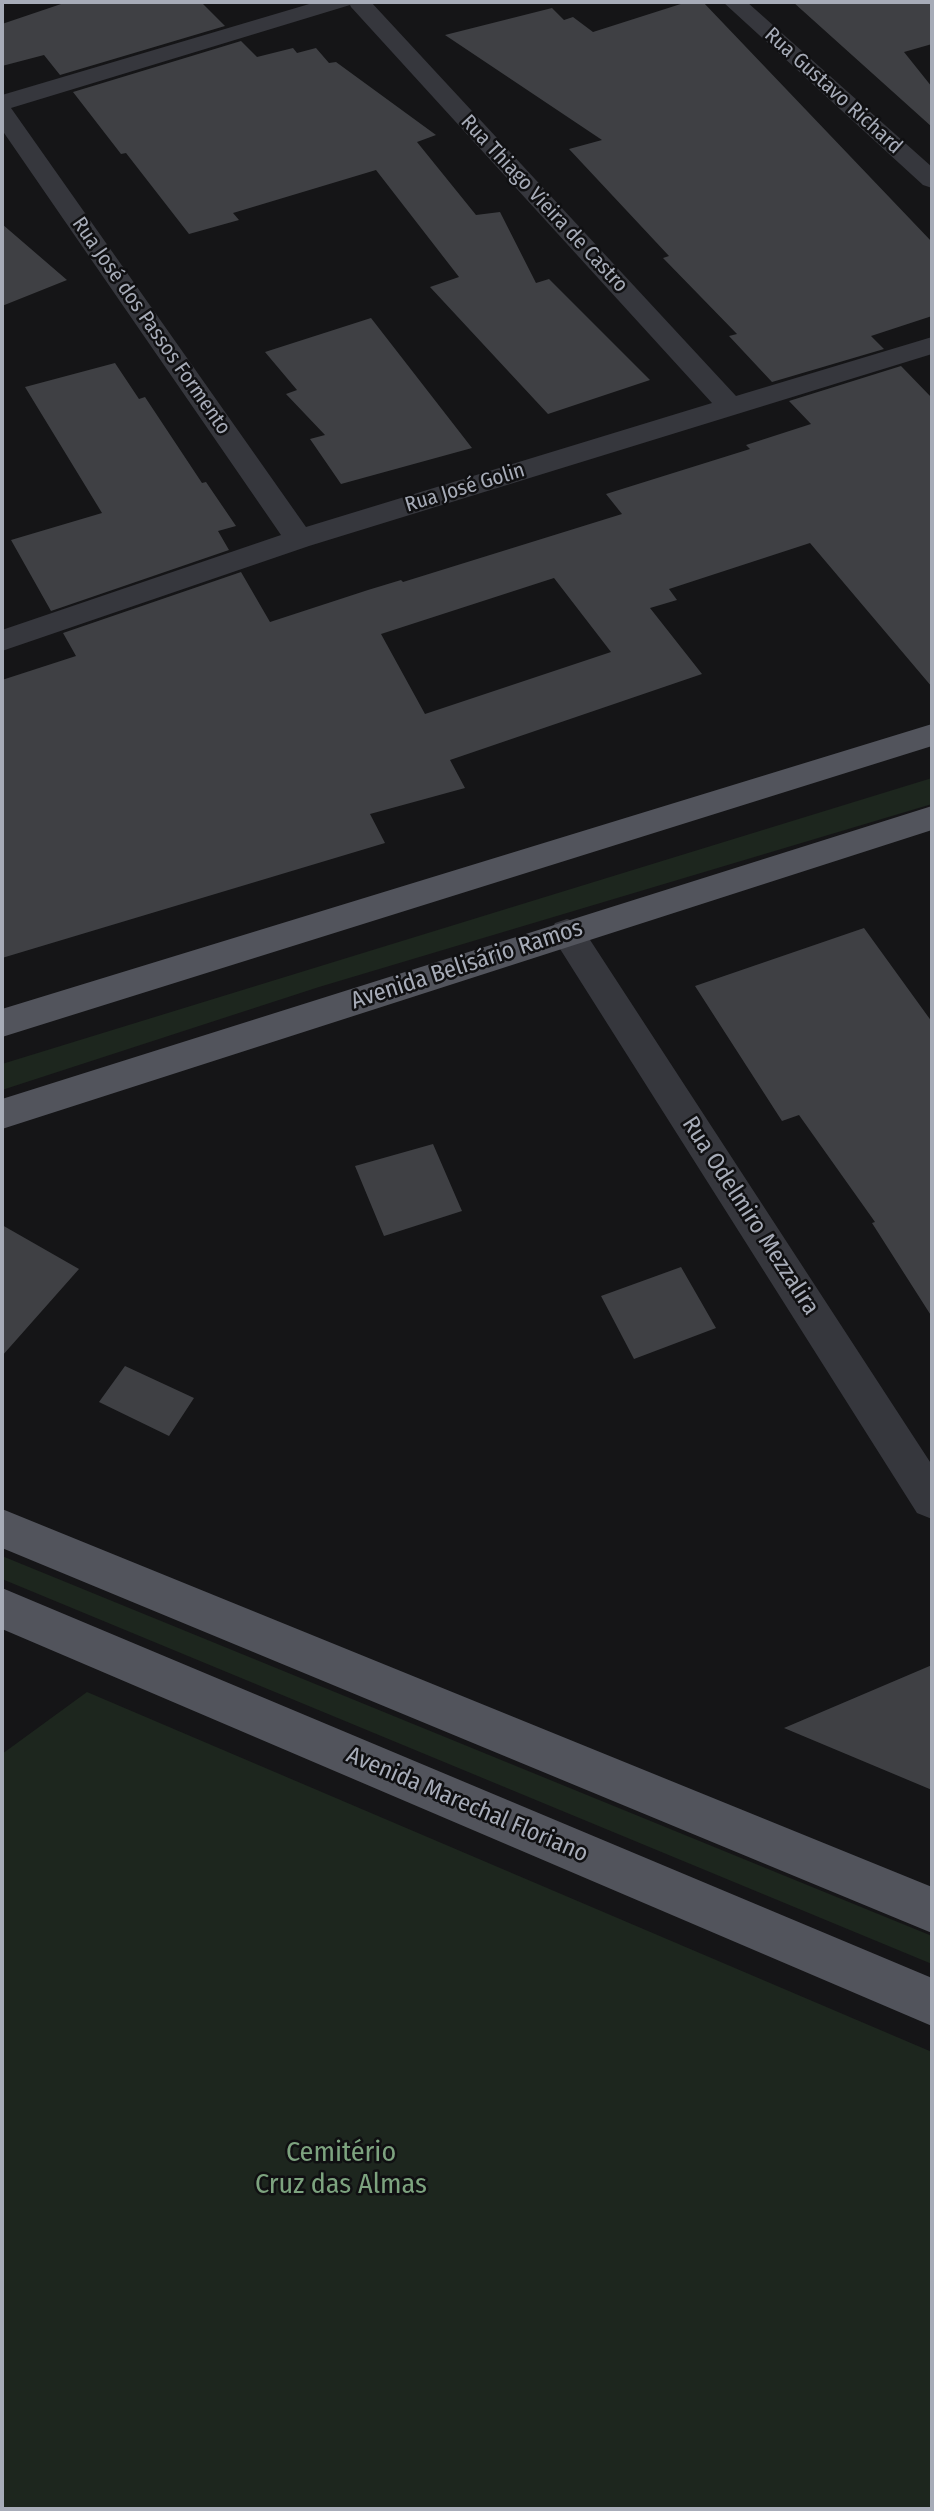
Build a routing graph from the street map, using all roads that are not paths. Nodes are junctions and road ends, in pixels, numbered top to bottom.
1 (341, 2) edge
2 (359, 2) edge
3 (734, 2) edge
4 (2, 103) edge
5 (2, 113) edge
6 (932, 180) edge
7 (932, 345) edge
8 (729, 405) junction
9 (299, 539) junction
10 (2, 641) edge
11 (932, 735) edge
12 (932, 818) edge
13 (567, 932) junction
14 (2, 1023) edge
15 (2, 1114) edge
16 (932, 1500) edge
17 (2, 1528) edge
18 (2, 1608) edge
19 (932, 1910) edge
20 (932, 2002) edge

1 - 4 street
2 - 8 street, Rua Thiago Vieira de Castro
3 - 6 street, Rua Gustavo Richard
5 - 9 street, Rua José dos Passos Formento
7 - 8 street, Rua José Golin
8 - 9 street, Rua José Golin
9 - 10 street, Rua José Golin
11 - 14 main road
12 - 13 main road, Avenida Belisário Ramos
13 - 15 main road, Avenida Belisário Ramos
13 - 16 street, Rua Odelmiro Mezzalira
17 - 19 main road
18 - 20 main road, Avenida Marechal Floriano

